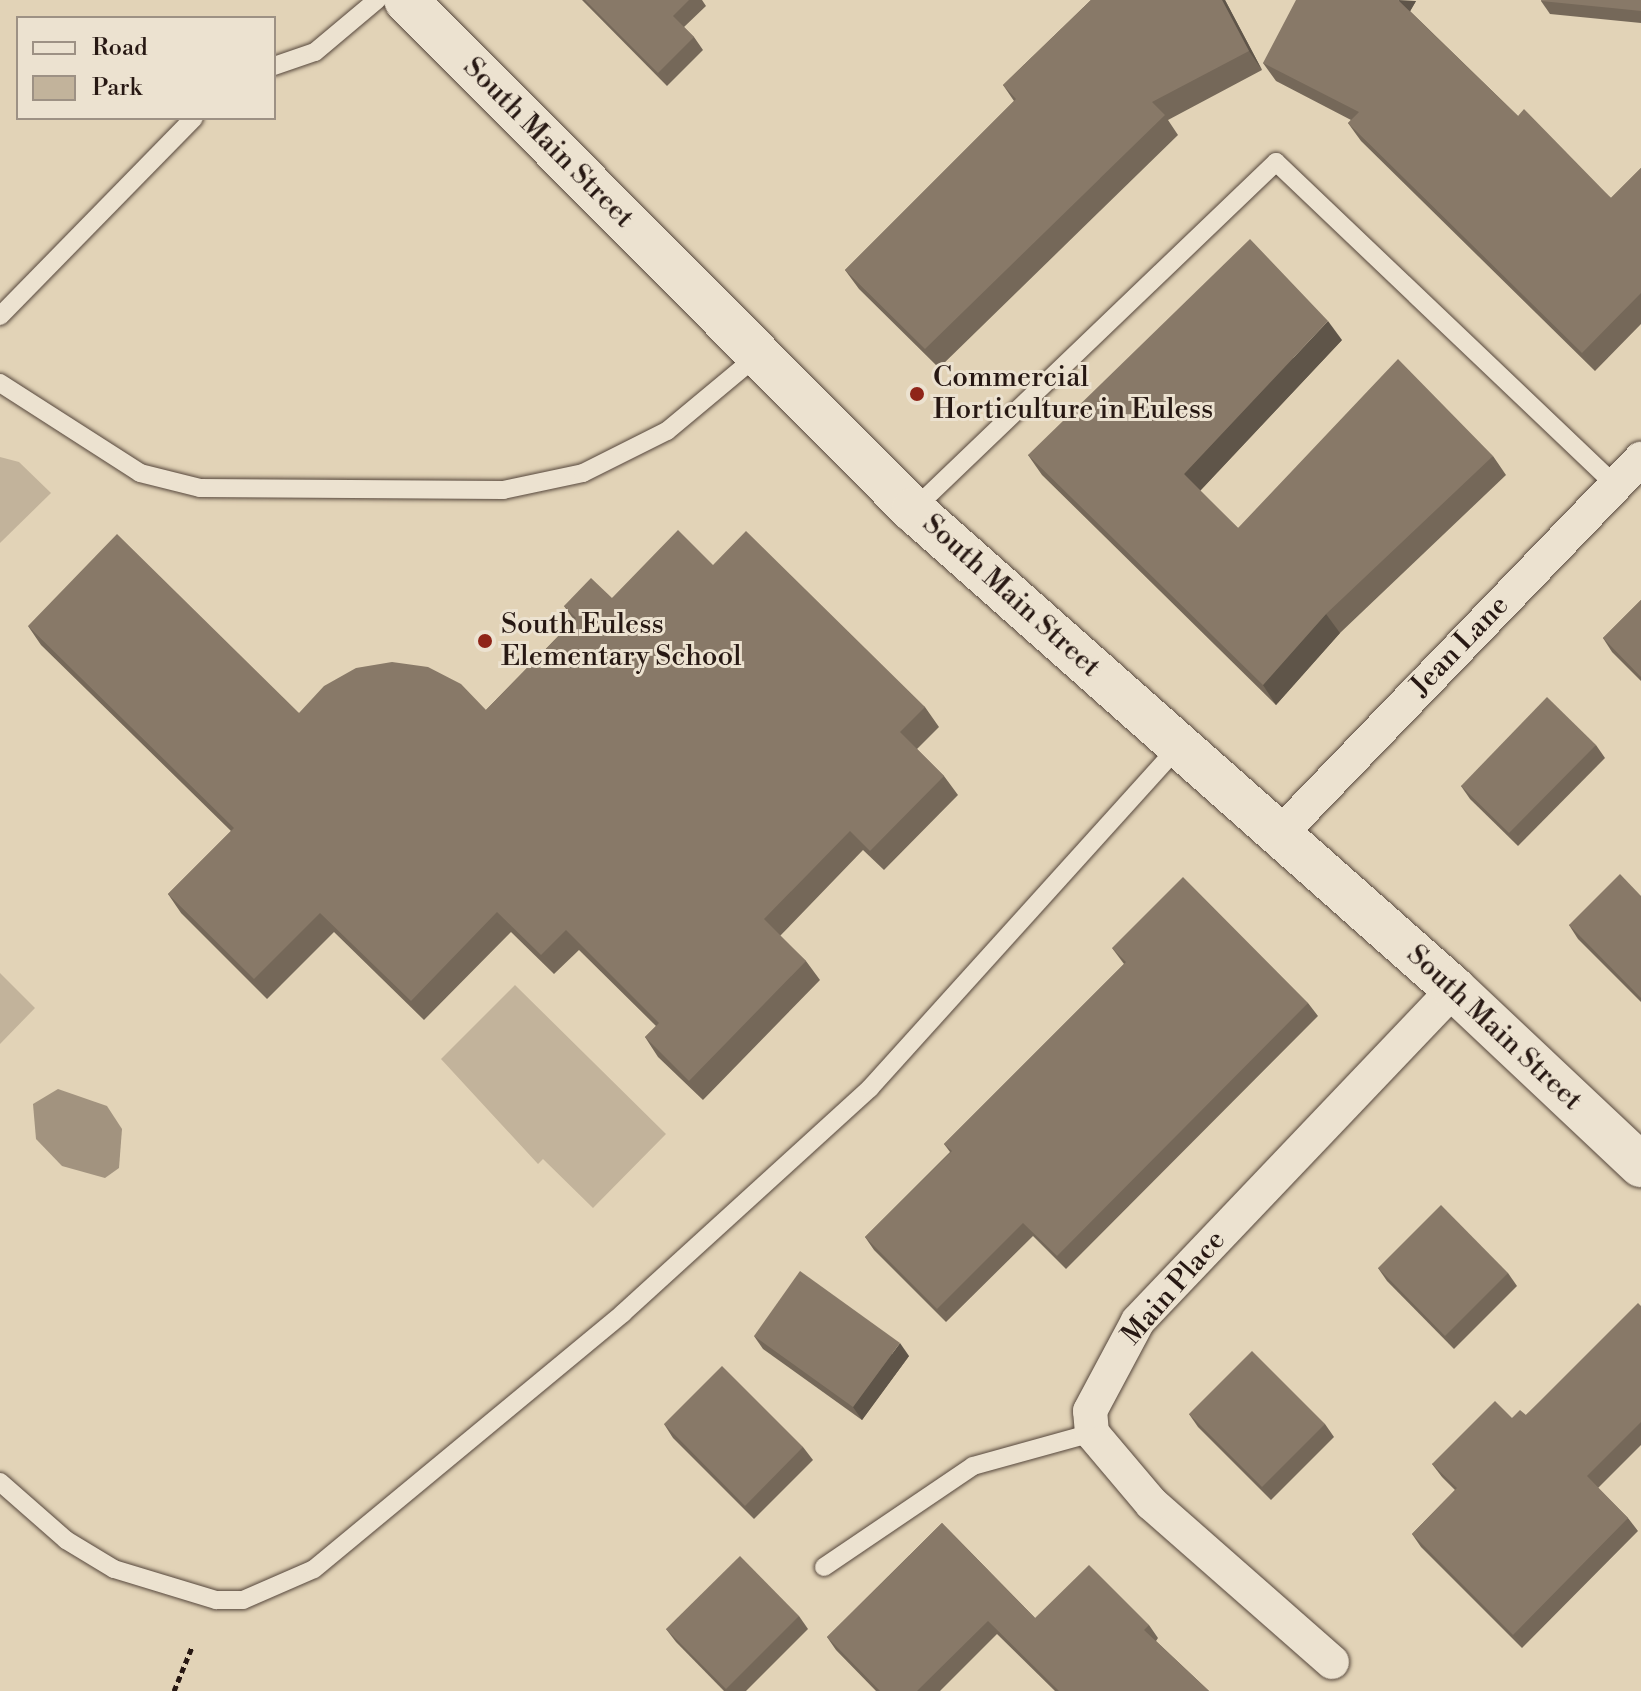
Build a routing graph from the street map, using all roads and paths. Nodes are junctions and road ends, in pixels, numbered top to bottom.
1 (377, 0) edge
2 (406, 0) edge
3 (276, 65) edge
4 (192, 120) edge
5 (0, 316) edge
6 (757, 356) junction
7 (0, 383) edge
8 (1641, 459) edge
9 (1615, 485) junction
10 (913, 510) junction
11 (1179, 746) junction
12 (1280, 834) junction
13 (1454, 989) junction
14 (1641, 1165) edge
15 (1092, 1433) junction
16 (0, 1482) edge
17 (824, 1567) dead end
18 (192, 1647) dead end
19 (1332, 1662) dead end
20 (174, 1691) edge

1 - 3 lane
2 - 6 street, South Main Street
4 - 5 lane
6 - 7 lane
6 - 10 street, South Main Street
8 - 9 street, Jean Lane
9 - 10 lane
9 - 12 street, Jean Lane
10 - 11 street, South Main Street
11 - 12 street, South Main Street
11 - 16 lane
12 - 13 street, South Main Street
13 - 14 street, South Main Street
13 - 15 street, Main Place
15 - 17 lane
15 - 19 street
18 - 20 path

